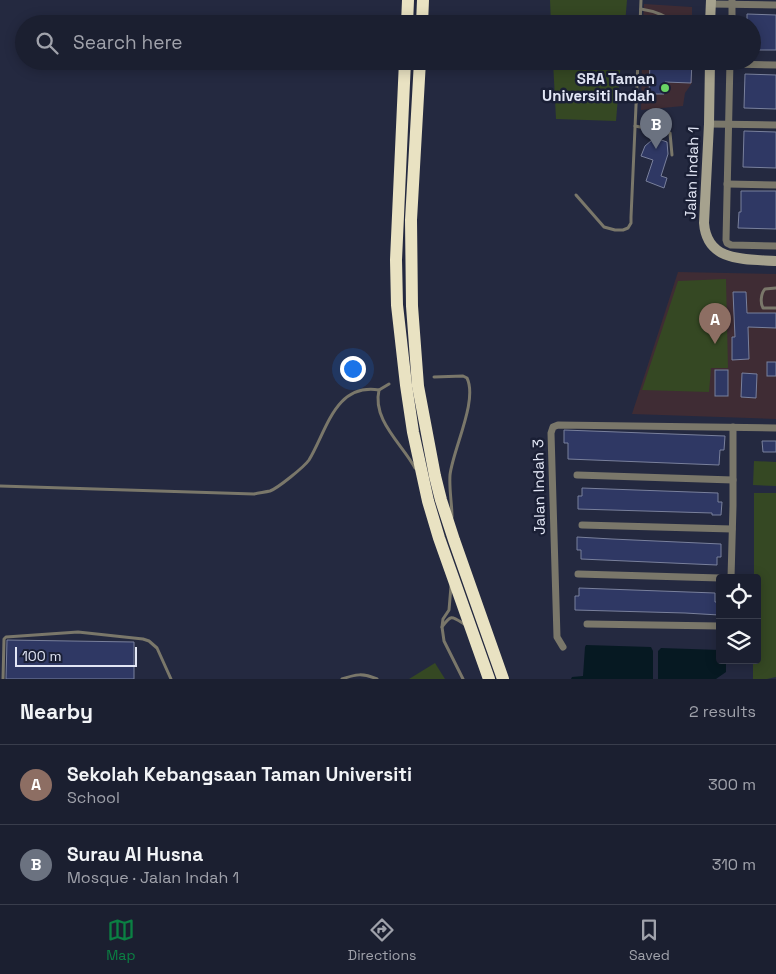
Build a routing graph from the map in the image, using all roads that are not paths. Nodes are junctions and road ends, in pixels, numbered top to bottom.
1 (408, 0) edge
2 (423, 0) edge
3 (640, 0) edge
4 (711, 2) edge
5 (732, 2) edge
6 (776, 5) edge
7 (641, 9) junction
8 (407, 15) edge
9 (422, 15) edge
10 (641, 15) edge
11 (664, 15) edge
12 (710, 15) edge
13 (732, 15) edge
14 (761, 64) edge
15 (776, 65) edge
16 (405, 70) edge
17 (419, 70) edge
18 (638, 70) edge
19 (710, 70) edge
20 (730, 70) edge
21 (709, 124) junction
22 (728, 124) junction
23 (776, 125) edge
24 (635, 126) junction
25 (672, 155) dead end
26 (727, 184) junction
27 (776, 185) edge
28 (576, 195) dead end
29 (776, 246) edge
30 (776, 261) edge
31 (776, 288) edge
32 (776, 308) edge
33 (434, 377) dead end
34 (389, 384) dead end
35 (379, 390) junction
36 (733, 427) junction
37 (776, 428) edge
38 (577, 475) dead end
39 (733, 480) junction
40 (0, 486) edge
41 (428, 501) junction
42 (582, 525) dead end
43 (732, 529) junction
44 (454, 540) junction
45 (452, 574) junction
46 (578, 574) dead end
47 (731, 574) edge
48 (716, 578) edge
49 (587, 624) dead end
50 (716, 626) edge
51 (442, 627) junction
52 (472, 630) junction
53 (563, 647) dead end
54 (4, 679) edge
55 (171, 679) edge
56 (342, 679) edge
57 (377, 679) edge
58 (463, 679) edge
59 (489, 679) edge
60 (503, 679) edge

1 - 8 highway
2 - 9 highway
3 - 7 lane
4 - 5 street
4 - 12 street
5 - 6 street
5 - 13 street
7 - 10 lane
7 - 11 lane
14 - 15 street
16 - 41 highway
17 - 44 highway
18 - 24 lane
19 - 21 street, Jalan Indah 1
20 - 22 street
21 - 22 street
21 - 30 street, Jalan Indah 1
22 - 23 street
22 - 26 street
24 - 25 lane
24 - 28 lane
26 - 27 street
26 - 29 street
31 - 32 lane
33 - 44 lane
34 - 35 lane
35 - 40 lane
35 - 41 lane
36 - 37 street, Jalan Indah 3
36 - 39 street
36 - 53 street, Jalan Indah 3
38 - 39 street
39 - 43 street
41 - 45 highway
42 - 43 street
43 - 47 street
44 - 60 highway
45 - 51 lane
45 - 52 highway
46 - 48 street
49 - 50 street
51 - 52 lane
51 - 58 lane
52 - 59 highway
54 - 55 lane
56 - 57 lane

